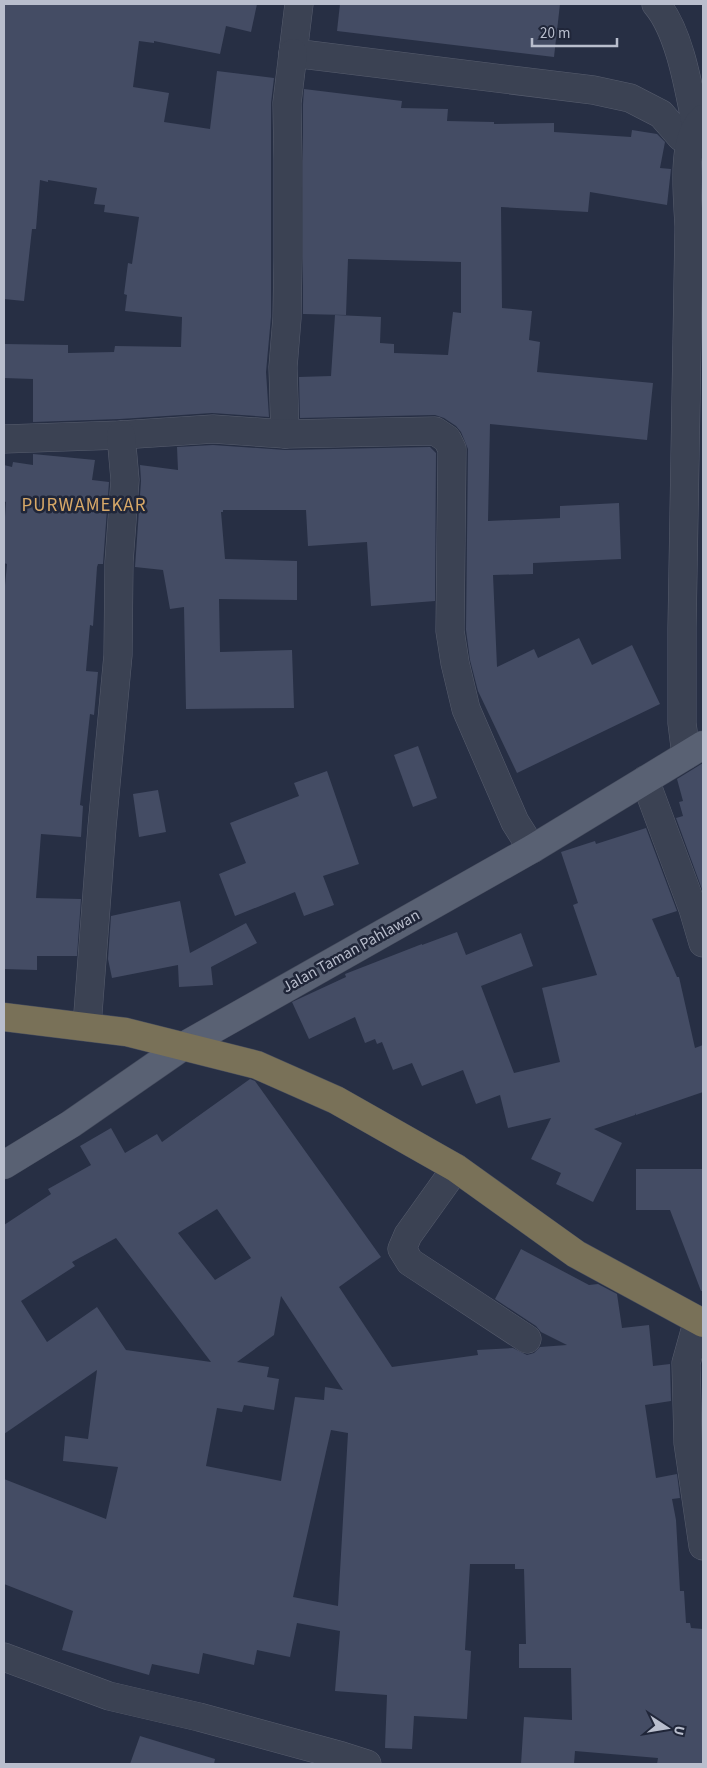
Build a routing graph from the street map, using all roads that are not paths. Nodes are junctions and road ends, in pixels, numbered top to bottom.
1 (299, 4) edge
2 (656, 4) edge
3 (294, 53) junction
4 (697, 129) edge
5 (285, 434) junction
6 (121, 435) junction
7 (4, 440) edge
8 (694, 750) edge
9 (645, 780) junction
10 (532, 849) junction
11 (703, 943) edge
12 (4, 1017) edge
13 (87, 1026) junction
14 (182, 1047) junction
15 (4, 1165) edge
16 (456, 1168) junction
17 (701, 1321) edge
18 (528, 1339) dead end
19 (703, 1546) edge
20 (4, 1657) edge
21 (350, 1762) edge

1 - 3 street
2 - 4 street
3 - 4 street
3 - 5 street
4 - 8 street
5 - 6 street
5 - 10 street
6 - 7 street
6 - 13 street
8 - 9 main road, Jalan Taman Pahlawan
9 - 10 main road, Jalan Taman Pahlawan
9 - 11 street
10 - 14 main road, Jalan Taman Pahlawan
12 - 13 highway
13 - 14 highway
14 - 15 main road, Jalan Taman Pahlawan
14 - 16 highway
16 - 17 highway
16 - 18 street
17 - 19 street
20 - 21 street

